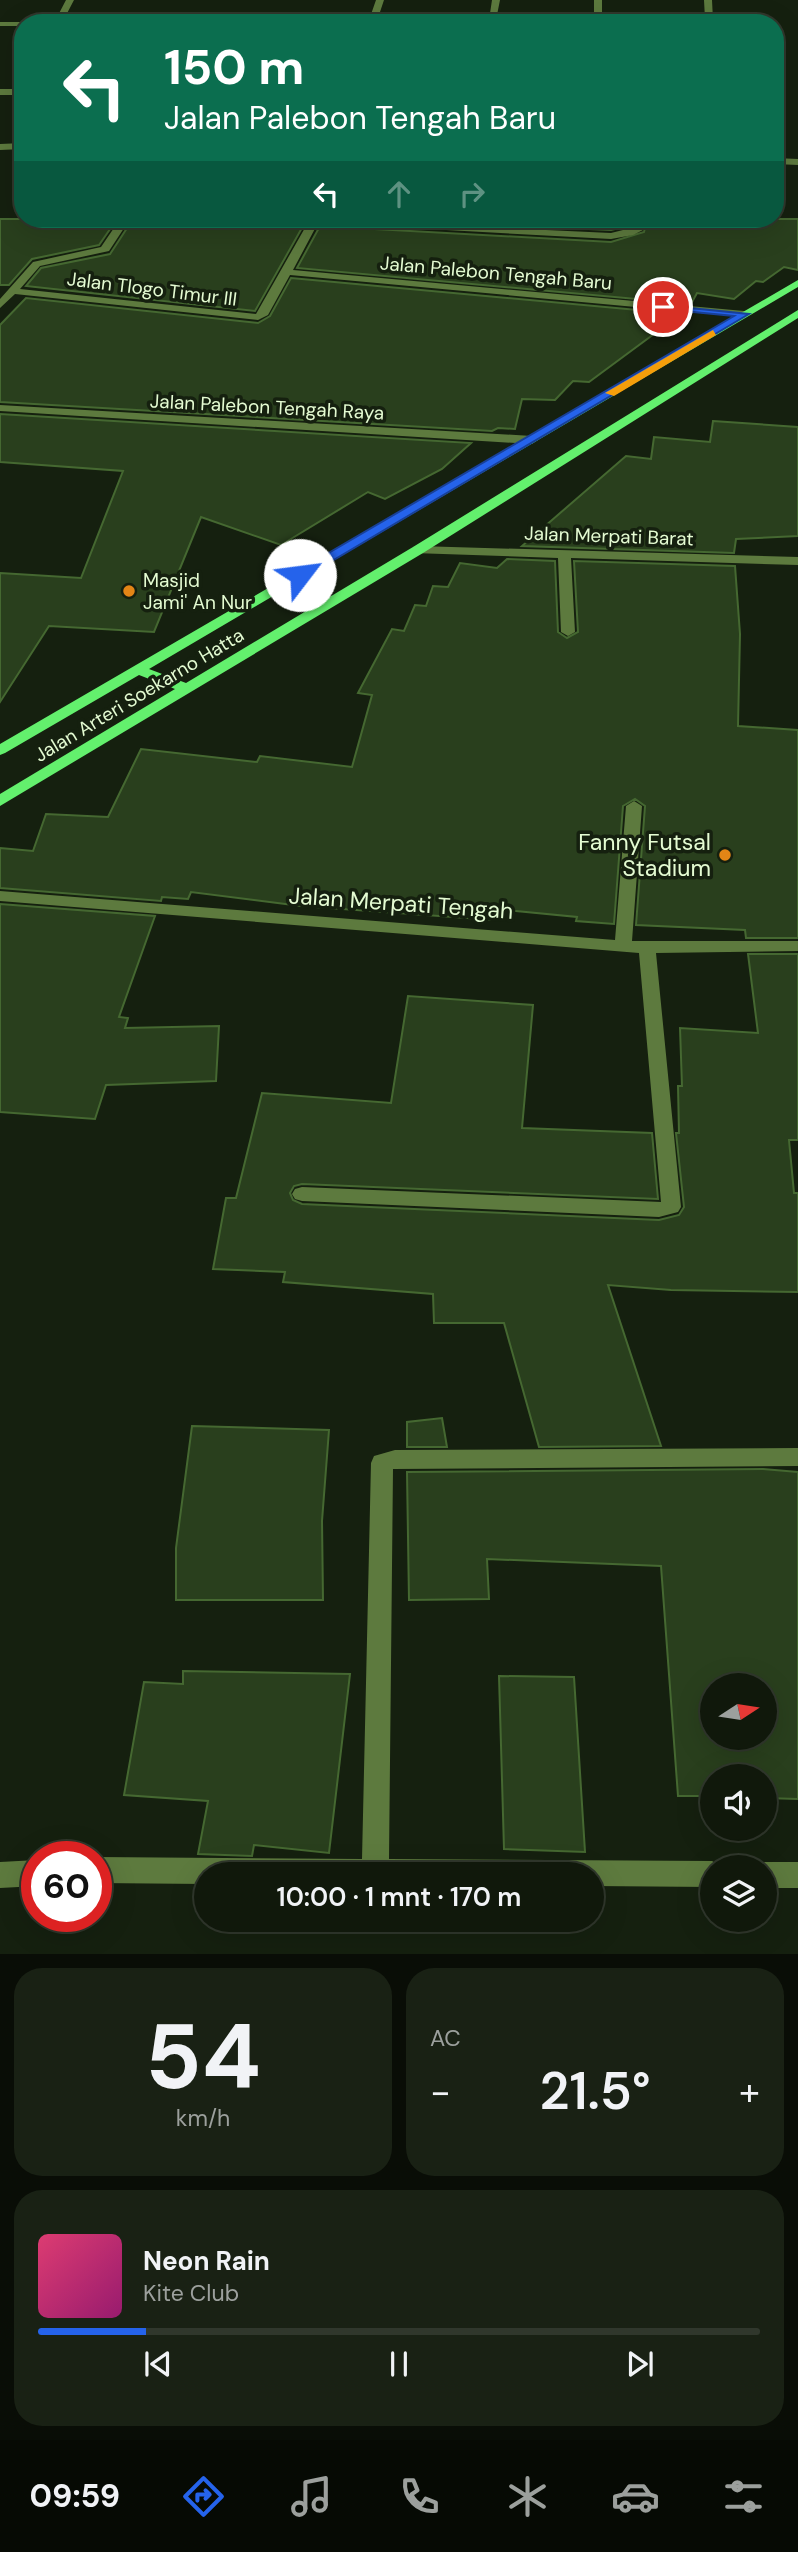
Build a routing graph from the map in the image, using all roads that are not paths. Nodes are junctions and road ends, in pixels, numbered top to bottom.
1 (119, 228) edge
2 (309, 228) edge
3 (471, 228) edge
4 (640, 228) edge
5 (286, 272) junction
6 (0, 283) edge
7 (798, 283) edge
8 (16, 288) junction
9 (0, 306) edge
10 (798, 313) edge
11 (744, 314) junction
12 (0, 408) edge
13 (533, 439) junction
14 (418, 550) junction
15 (564, 554) junction
16 (798, 561) edge
17 (568, 632) dead end
18 (138, 669) junction
19 (187, 689) junction
20 (0, 750) edge
21 (0, 801) edge
22 (634, 806) dead end
23 (0, 895) edge
24 (623, 945) junction
25 (798, 946) edge
26 (647, 948) junction
27 (302, 1194) dead end
28 (798, 1457) edge
29 (376, 1862) edge
30 (112, 1870) edge
31 (194, 1870) edge
32 (604, 1873) edge
33 (21, 1874) edge
34 (700, 1874) edge
35 (0, 1875) edge
36 (777, 1875) edge
37 (798, 1875) edge

1 - 8 street
2 - 5 street, Jalan Tlogo Timur III
3 - 4 street
5 - 8 street, Jalan Tlogo Timur III
5 - 11 street, Jalan Palebon Tengah Baru
6 - 8 street, Jalan Tlogo Timur III
7 - 11 main road
8 - 9 street
10 - 14 main road, Jalan Arteri Soekarno Hatta
11 - 13 main road
12 - 13 street, Jalan Palebon Tengah Raya
13 - 18 main road
14 - 15 street, Jalan Merpati Barat
14 - 19 main road, Jalan Arteri Soekarno Hatta
15 - 16 street, Jalan Merpati Barat
15 - 17 street
18 - 19 main road
18 - 20 main road
19 - 21 main road, Jalan Arteri Soekarno Hatta
22 - 24 street
23 - 24 street, Jalan Merpati Tengah
24 - 26 street, Jalan Merpati Tengah
25 - 26 street, Jalan Merpati Tengah
26 - 27 street
28 - 29 street
30 - 31 street
32 - 34 street
33 - 35 street
36 - 37 street

